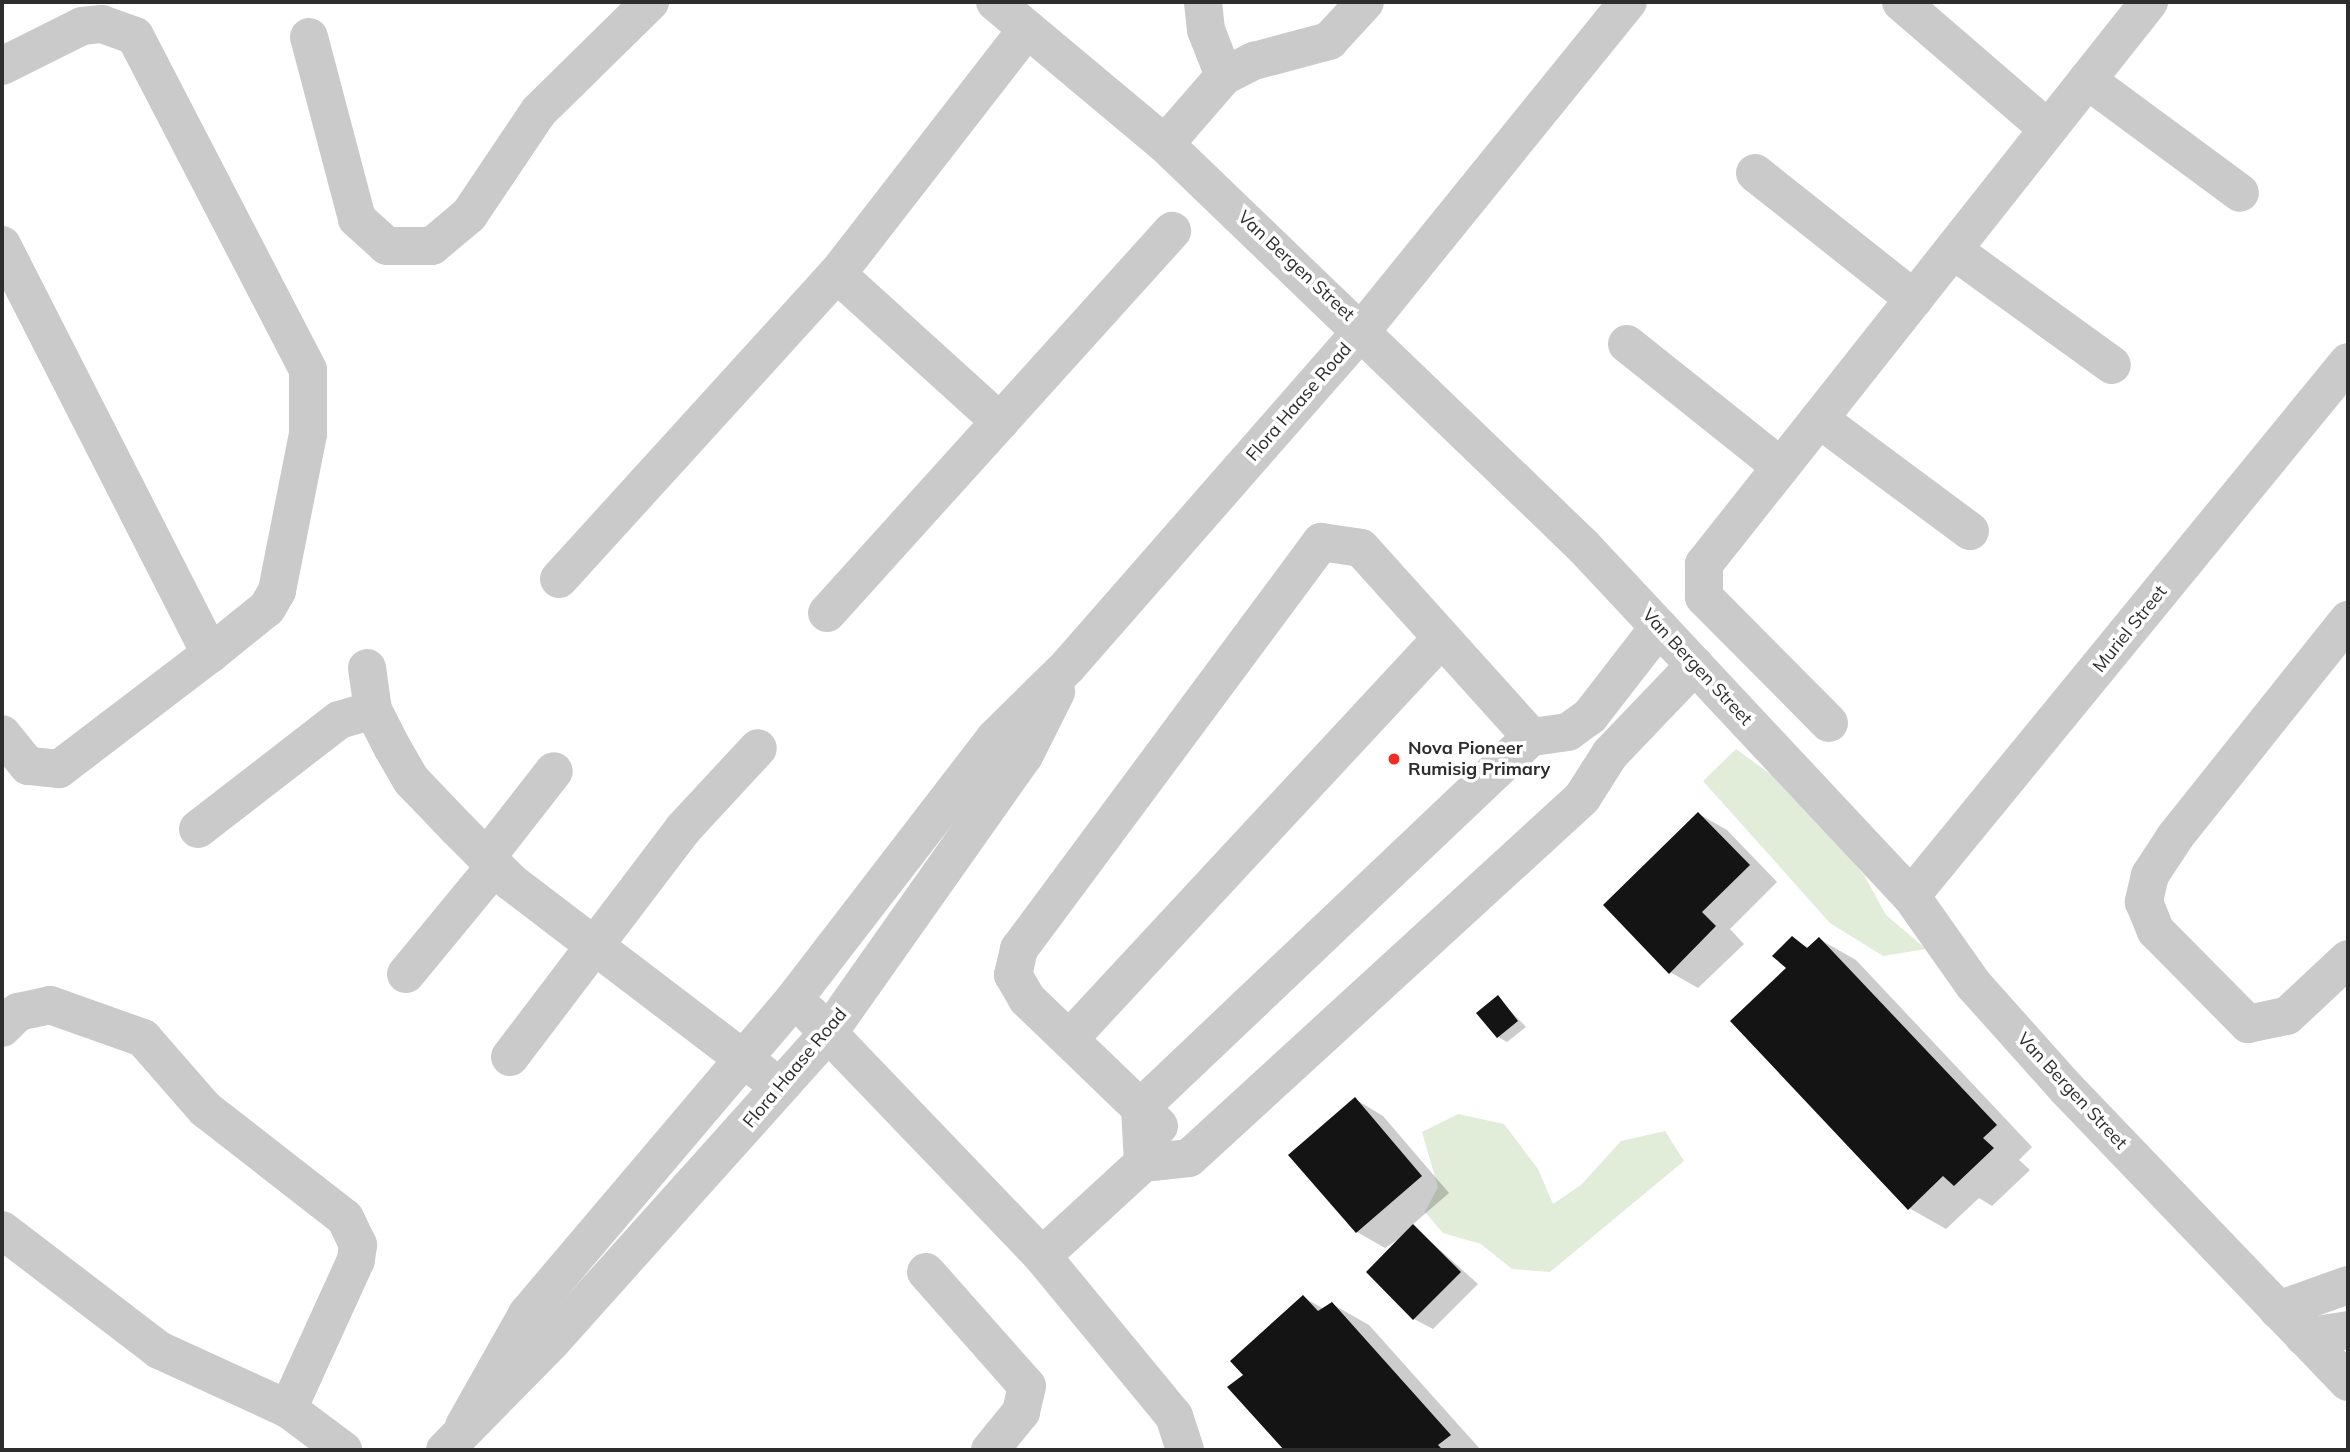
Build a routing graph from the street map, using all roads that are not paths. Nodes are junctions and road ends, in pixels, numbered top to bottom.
1 (650, 2) edge
2 (995, 2) edge
3 (1203, 2) edge
4 (1365, 2) edge
5 (1628, 2) edge
6 (1901, 2) edge
7 (2149, 2) edge
8 (1027, 29) junction
9 (309, 37) dead end
10 (2, 66) edge
11 (1224, 76) junction
12 (2087, 80) junction
13 (2048, 129) junction
14 (1165, 144) junction
15 (1755, 173) dead end
16 (2240, 193) dead end
17 (1172, 231) dead end
18 (2, 246) edge
19 (1953, 250) junction
20 (837, 274) junction
21 (1914, 299) junction
22 (1363, 329) junction
23 (1627, 345) dead end
24 (2348, 362) edge
25 (2112, 365) dead end
26 (1819, 419) junction
27 (1000, 422) junction
28 (1781, 467) junction
29 (1970, 531) dead end
30 (559, 579) dead end
31 (827, 612) dead end
32 (2348, 620) edge
33 (1659, 627) junction
34 (1440, 640) junction
35 (209, 654) junction
36 (1695, 665) junction
37 (1068, 666) junction
38 (367, 668) dead end
39 (373, 710) junction
40 (1829, 723) dead end
41 (2, 734) edge
42 (1531, 737) junction
43 (758, 748) dead end
44 (554, 771) dead end
45 (198, 829) dead end
46 (490, 862) junction
47 (1911, 896) junction
48 (594, 946) junction
49 (2348, 959) edge
50 (406, 974) dead end
51 (794, 999) junction
52 (2, 1028) edge
53 (829, 1032) junction
54 (1072, 1036) junction
55 (510, 1056) dead end
56 (743, 1058) junction
57 (781, 1088) junction
58 (1140, 1108) junction
59 (1189, 1157) junction
60 (1143, 1163) junction
61 (2, 1230) edge
62 (1042, 1256) junction
63 (926, 1272) dead end
64 (2348, 1285) edge
65 (2291, 1323) junction
66 (2348, 1330) edge
67 (2348, 1382) edge
68 (288, 1409) junction
69 (454, 1438) edge
70 (343, 1450) edge
71 (990, 1450) edge
72 (1185, 1450) edge

1 - 9 street
2 - 8 street, Van Bergen Street
3 - 11 street
4 - 11 street
5 - 22 street, Flora Haase Road
6 - 13 street
7 - 12 street
8 - 14 street, Van Bergen Street
8 - 20 street
10 - 35 street
11 - 14 street
12 - 13 street
12 - 16 street
13 - 19 street
14 - 22 street, Van Bergen Street
15 - 21 street
17 - 27 street
18 - 35 street
19 - 21 street
19 - 25 street
20 - 27 street
20 - 30 street
21 - 26 street
22 - 33 street, Van Bergen Street
22 - 37 street, Flora Haase Road
23 - 28 street
24 - 47 street, Muriel Street
26 - 28 street
26 - 29 street
27 - 31 street
28 - 40 street
32 - 49 street
33 - 36 street, Van Bergen Street
33 - 42 street
34 - 42 street
34 - 54 street
34 - 54 street
35 - 41 street
36 - 47 street, Van Bergen Street
36 - 59 street
37 - 51 street, Flora Haase Road
37 - 53 street, Flora Haase Road
38 - 39 street
39 - 45 street
39 - 46 street
42 - 58 street
43 - 48 street
44 - 46 street
46 - 48 street
46 - 50 street
47 - 65 street, Van Bergen Street
48 - 55 street
48 - 56 street
51 - 53 street
51 - 56 street, Flora Haase Road
52 - 68 street
53 - 57 street, Flora Haase Road
53 - 62 street
54 - 58 street
56 - 57 street
56 - 69 street, Flora Haase Road
57 - 69 street, Flora Haase Road
58 - 59 street
58 - 60 street
59 - 60 street
60 - 62 street
61 - 68 street
62 - 72 street
63 - 71 street
64 - 65 street
65 - 66 street
65 - 67 street, Van Bergen Street
68 - 70 street

